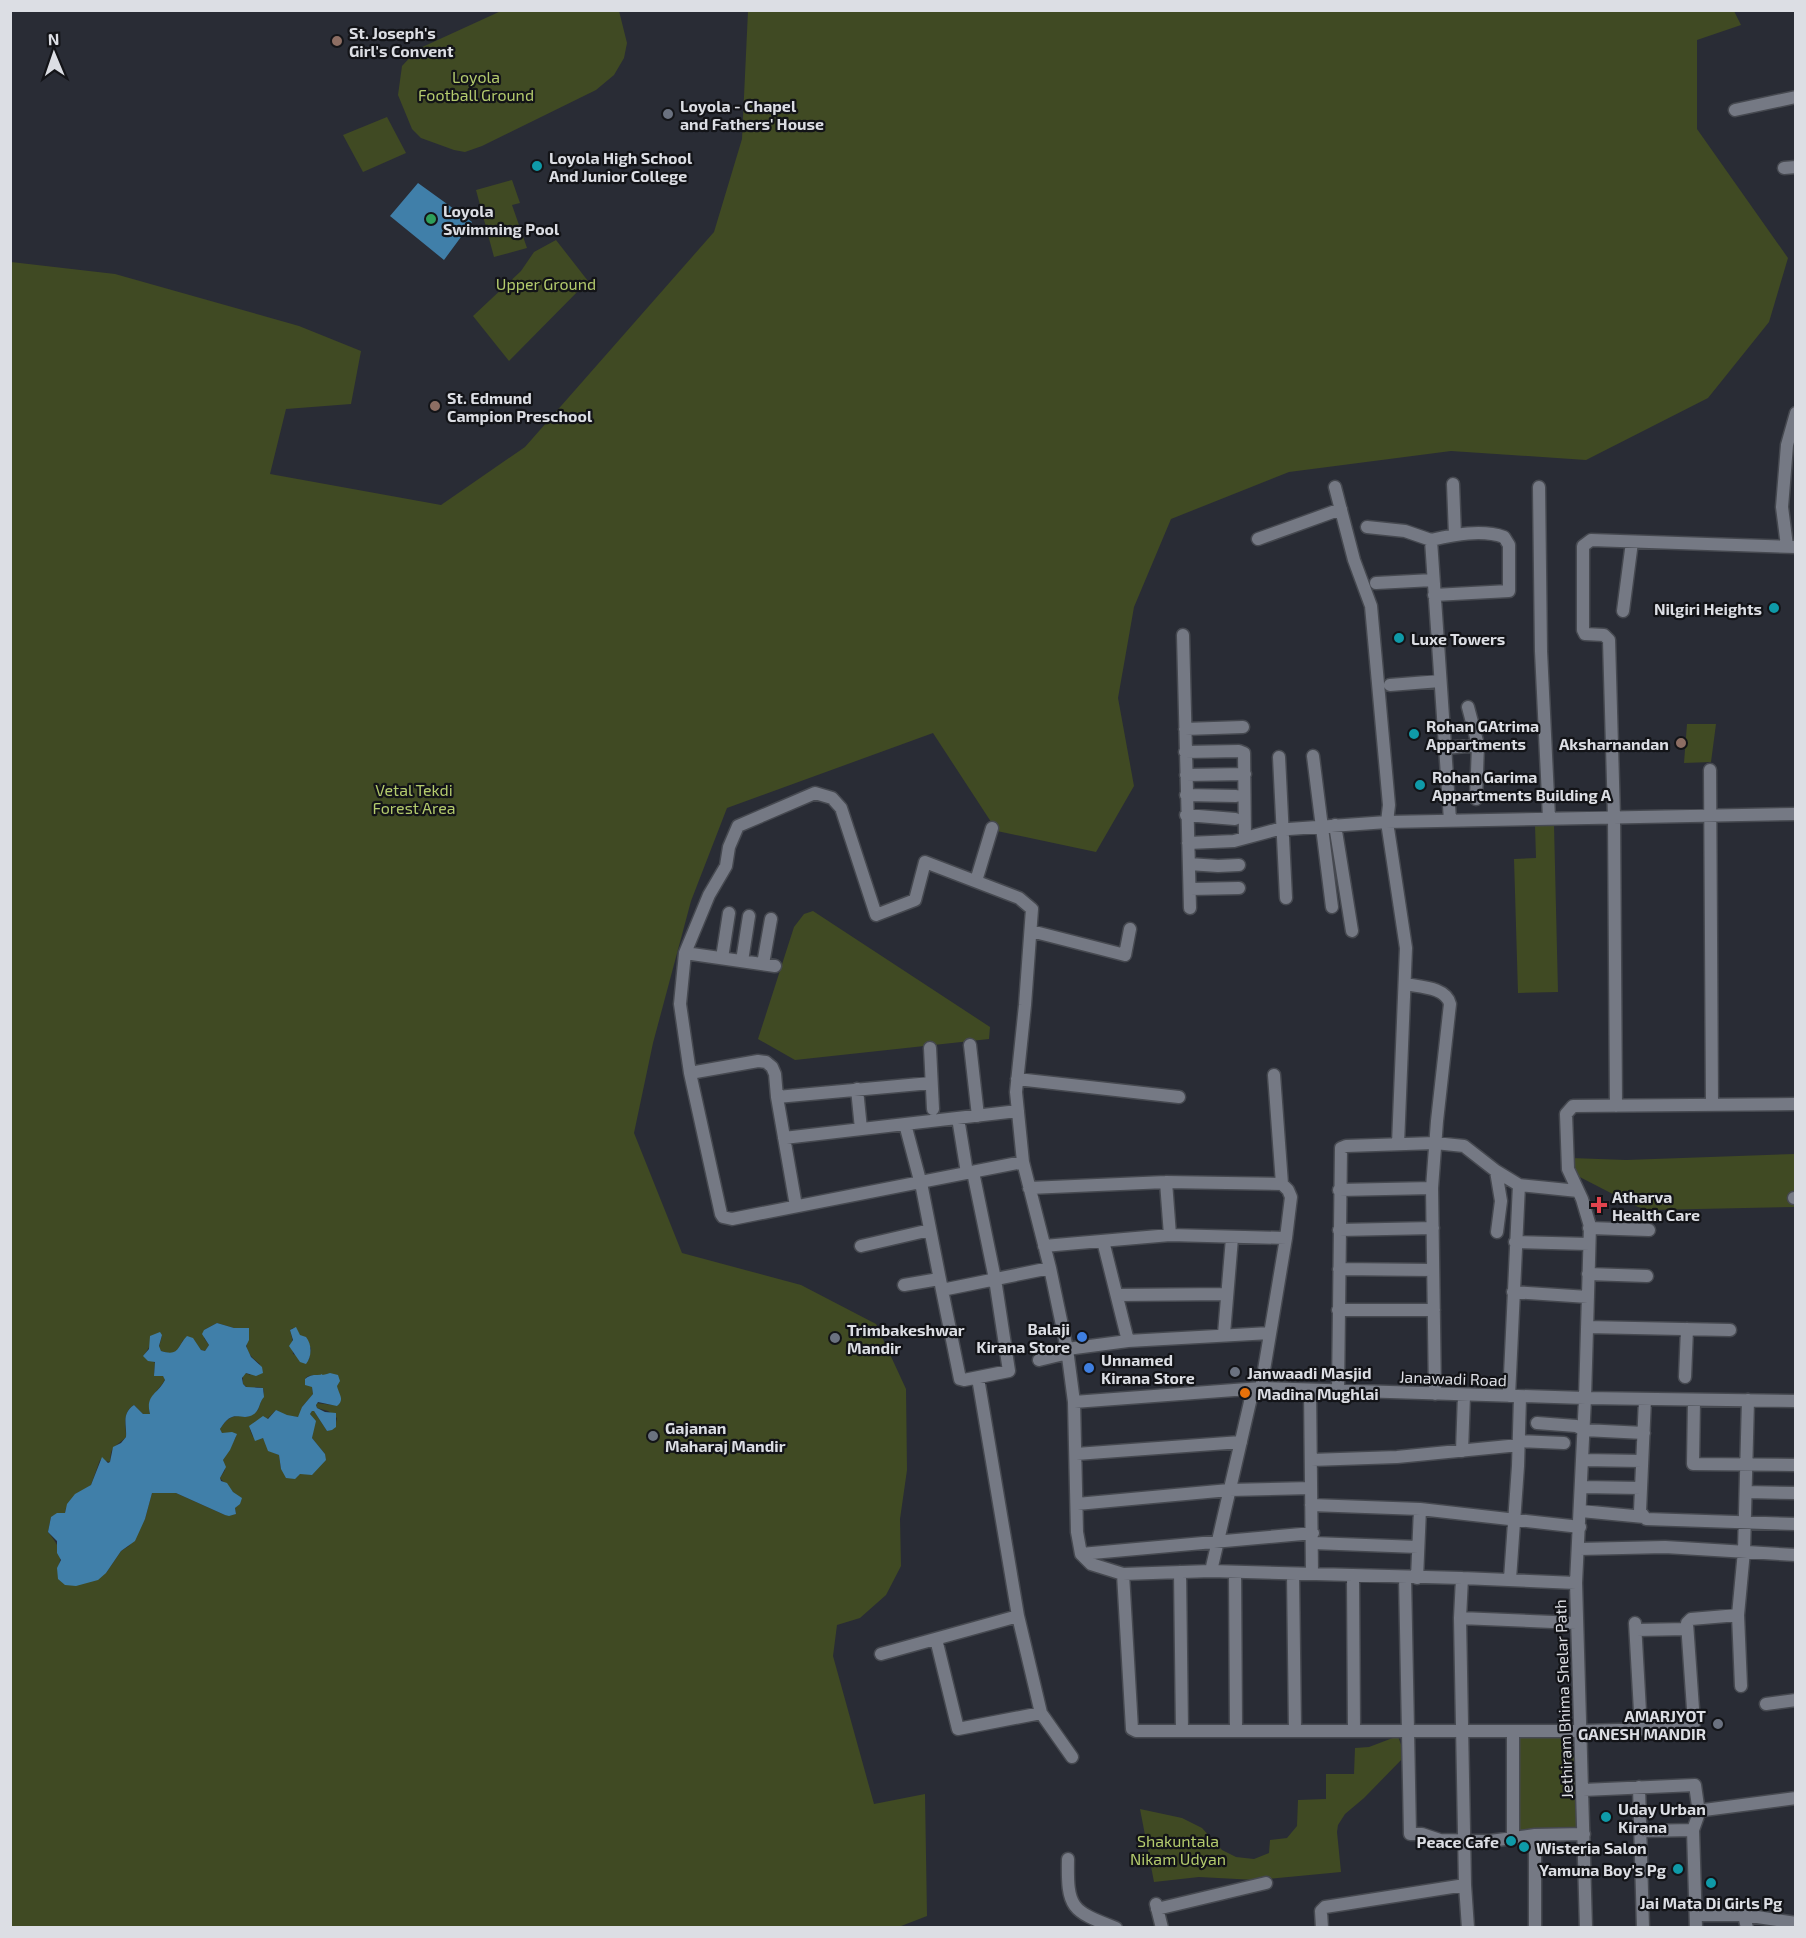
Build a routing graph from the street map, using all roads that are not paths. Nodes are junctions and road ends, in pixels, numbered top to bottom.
1 (1796, 97) edge
2 (1735, 110) dead end
3 (1796, 413) edge
4 (1453, 484) dead end
5 (1335, 487) dead end
6 (1539, 487) dead end
7 (1341, 509) junction
8 (1367, 527) dead end
9 (1455, 535) junction
10 (1258, 539) dead end
11 (1431, 540) junction
12 (1632, 542) junction
13 (1791, 547) edge
14 (1433, 580) junction
15 (1376, 583) dead end
16 (1434, 595) junction
17 (1623, 612) dead end
18 (1183, 635) dead end
19 (1440, 681) junction
20 (1390, 685) dead end
21 (1468, 707) dead end
22 (1243, 727) dead end
23 (1185, 729) junction
24 (1478, 745) junction
25 (1445, 748) junction
26 (1185, 752) junction
27 (1313, 756) dead end
28 (1279, 757) dead end
29 (1710, 770) dead end
30 (1245, 774) junction
31 (1186, 775) junction
32 (1186, 795) junction
33 (1236, 796) dead end
34 (1476, 799) dead end
35 (1796, 814) edge
36 (1711, 815) junction
37 (1186, 816) junction
38 (1614, 817) junction
39 (1550, 818) junction
40 (1235, 819) dead end
41 (1450, 820) junction
42 (1387, 822) junction
43 (1335, 825) junction
44 (1322, 827) junction
45 (992, 828) dead end
46 (1282, 830) junction
47 (1245, 838) junction
48 (1188, 843) junction
49 (1189, 864) junction
50 (1239, 865) dead end
51 (976, 882) junction
52 (1239, 888) dead end
53 (1190, 889) junction
54 (1286, 898) dead end
55 (1332, 907) dead end
56 (1190, 908) dead end
57 (729, 913) dead end
58 (749, 916) dead end
59 (771, 919) dead end
60 (1130, 930) dead end
61 (1031, 931) junction
62 (1352, 931) dead end
63 (685, 953) junction
64 (722, 958) junction
65 (742, 961) junction
66 (1405, 984) junction
67 (970, 1045) dead end
68 (930, 1048) dead end
69 (690, 1072) junction
70 (1274, 1075) dead end
71 (1017, 1078) junction
72 (931, 1083) junction
73 (857, 1089) junction
74 (777, 1097) junction
75 (1179, 1097) dead end
76 (1796, 1104) edge
77 (1712, 1105) junction
78 (1616, 1106) junction
79 (933, 1109) dead end
80 (1018, 1112) junction
81 (978, 1116) junction
82 (958, 1118) junction
83 (905, 1124) junction
84 (861, 1129) junction
85 (784, 1138) junction
86 (1435, 1143) junction
87 (1398, 1144) junction
88 (1023, 1162) junction
89 (1497, 1171) junction
90 (970, 1173) junction
91 (920, 1182) junction
92 (1166, 1182) junction
93 (1282, 1184) junction
94 (1519, 1185) junction
95 (1029, 1188) junction
96 (1432, 1188) junction
97 (1339, 1190) junction
98 (1578, 1191) junction
99 (796, 1206) junction
100 (1433, 1228) junction
101 (1589, 1228) junction
102 (930, 1230) junction
103 (1339, 1230) junction
104 (1649, 1230) dead end
105 (1497, 1232) dead end
106 (1170, 1235) junction
107 (1232, 1238) junction
108 (1286, 1238) junction
109 (1103, 1241) junction
110 (1515, 1242) junction
111 (1589, 1245) junction
112 (861, 1246) dead end
113 (1044, 1246) junction
114 (1050, 1268) junction
115 (1339, 1269) junction
116 (1433, 1270) junction
117 (1588, 1274) junction
118 (1647, 1276) dead end
119 (995, 1279) junction
120 (904, 1284) dead end
121 (940, 1285) junction
122 (1513, 1292) junction
123 (1227, 1294) junction
124 (1117, 1295) junction
125 (1588, 1297) junction
126 (1338, 1310) junction
127 (1434, 1310) junction
128 (1587, 1327) junction
129 (1687, 1329) junction
130 (1730, 1329) dead end
131 (1270, 1333) junction
132 (1224, 1334) junction
133 (1128, 1341) junction
134 (1067, 1351) junction
135 (1039, 1360) dead end
136 (1685, 1377) dead end
137 (978, 1378) junction
138 (1257, 1388) junction
139 (1310, 1390) junction
140 (1338, 1391) junction
141 (1435, 1394) junction
142 (1464, 1395) junction
143 (1514, 1396) junction
144 (1585, 1398) junction
145 (1646, 1399) junction
146 (1694, 1400) junction
147 (1748, 1400) junction
148 (1796, 1401) edge
149 (1074, 1402) junction
150 (1537, 1423) dead end
151 (1584, 1430) junction
152 (1644, 1433) junction
153 (1241, 1442) junction
154 (1519, 1443) junction
155 (1564, 1443) dead end
156 (1462, 1451) junction
157 (1076, 1454) junction
158 (1311, 1460) junction
159 (1583, 1460) junction
160 (1642, 1461) junction
161 (1746, 1465) junction
162 (1796, 1465) edge
163 (1582, 1487) junction
164 (1311, 1488) junction
165 (1641, 1488) junction
166 (1229, 1490) junction
167 (1746, 1492) junction
168 (1796, 1493) edge
169 (1077, 1504) junction
170 (1311, 1505) junction
171 (1420, 1509) junction
172 (1581, 1511) junction
173 (1644, 1517) junction
174 (1515, 1520) junction
175 (1745, 1521) junction
176 (1796, 1524) edge
177 (1580, 1527) junction
178 (1313, 1538) junction
179 (1219, 1542) junction
180 (1418, 1547) junction
181 (1579, 1549) junction
182 (1744, 1551) junction
183 (1081, 1554) junction
184 (1796, 1554) edge
185 (1211, 1571) junction
186 (1180, 1572) junction
187 (1235, 1572) junction
188 (1123, 1574) junction
189 (1293, 1574) junction
190 (1312, 1574) junction
191 (1353, 1576) junction
192 (1411, 1578) junction
193 (1462, 1578) junction
194 (1510, 1579) junction
195 (1576, 1583) junction
196 (1738, 1615) junction
197 (1018, 1616) junction
198 (1460, 1618) junction
199 (1576, 1623) junction
200 (1688, 1629) junction
201 (936, 1639) junction
202 (880, 1654) dead end
203 (1741, 1686) dead end
204 (1796, 1700) edge
205 (1766, 1704) dead end
206 (1041, 1713) junction
207 (1641, 1730) junction
208 (1182, 1731) junction
209 (1236, 1731) junction
210 (1295, 1731) junction
211 (1354, 1731) junction
212 (1409, 1731) junction
213 (1463, 1731) junction
214 (1513, 1731) junction
215 (1582, 1731) junction
216 (1072, 1757) dead end
217 (1639, 1787) junction
218 (1583, 1790) junction
219 (1796, 1798) edge
220 (1699, 1813) junction
221 (1693, 1830) junction
222 (1640, 1831) junction
223 (1535, 1834) junction
224 (1584, 1834) junction
225 (1514, 1838) junction
226 (1464, 1841) junction
227 (1068, 1859) dead end
228 (1266, 1883) dead end
229 (1465, 1885) junction
230 (1744, 1915) junction
231 (1696, 1921) edge
232 (1796, 1923) edge
233 (1116, 1928) edge
234 (1162, 1928) edge
235 (1322, 1928) edge
236 (1468, 1928) edge
237 (1535, 1928) edge
238 (1586, 1928) edge
239 (1643, 1928) edge
240 (1748, 1928) edge

1 - 2 street
3 - 13 street
4 - 9 street
5 - 7 street
6 - 39 street
7 - 10 street
7 - 42 street
8 - 11 street
9 - 11 street
9 - 16 street
11 - 14 street
12 - 13 street
12 - 17 street
12 - 38 street
14 - 15 street
14 - 16 street
16 - 19 street
18 - 23 street
19 - 20 street
19 - 25 street
21 - 24 street
22 - 23 street
23 - 26 street
24 - 25 street
24 - 34 street
25 - 41 street
26 - 30 street
26 - 31 street
27 - 44 street
28 - 46 street
29 - 36 street
30 - 31 street
30 - 47 street
31 - 32 street
32 - 33 street
32 - 37 street
35 - 36 street
36 - 38 street
36 - 77 street
37 - 40 street
37 - 48 street
38 - 39 street
38 - 78 street
39 - 41 street
41 - 42 street
42 - 43 street
42 - 66 street
43 - 44 street
43 - 62 street
44 - 46 street
44 - 55 street
45 - 51 street
46 - 47 street
46 - 54 street
47 - 48 street
48 - 49 street
49 - 50 street
49 - 53 street
51 - 61 street
51 - 63 street
52 - 53 street
53 - 56 street
57 - 64 street
58 - 65 street
59 - 65 street
60 - 61 street
61 - 71 street
63 - 64 street
63 - 69 street
64 - 65 street
66 - 86 street
66 - 87 street
67 - 81 street
68 - 72 street
69 - 74 street
69 - 99 street
70 - 93 street
71 - 75 street
71 - 80 street
72 - 73 street
72 - 79 street
73 - 74 street
73 - 84 street
74 - 85 street
76 - 77 street, Jethiram Bhima Shelar Path
77 - 78 street, Jethiram Bhima Shelar Path
78 - 98 street, Jethiram Bhima Shelar Path
80 - 81 street
80 - 88 street
81 - 82 street
82 - 83 street
82 - 90 street
83 - 84 street
83 - 91 street
84 - 85 street
85 - 99 street
86 - 87 street
86 - 89 street
86 - 96 street
87 - 97 street
88 - 90 street
88 - 95 street
89 - 94 street
89 - 105 street
90 - 91 street
90 - 119 street
91 - 99 street
91 - 102 street
92 - 93 street
92 - 95 street
92 - 106 street
93 - 108 street
94 - 98 street
94 - 110 street
95 - 113 street
96 - 97 street
96 - 100 street
97 - 103 street
98 - 101 street, Jethiram Bhima Shelar Path
100 - 103 street
100 - 116 street
101 - 104 street
101 - 111 street, Jethiram Bhima Shelar Path
102 - 112 street
102 - 121 street
103 - 115 street
106 - 107 street
106 - 109 street
107 - 108 street
107 - 123 street
108 - 131 street
109 - 113 street
109 - 124 street
110 - 111 street
110 - 122 street
111 - 117 street, Jethiram Bhima Shelar Path
113 - 114 street
114 - 119 street
114 - 134 street
115 - 116 street
115 - 126 street
116 - 127 street
117 - 118 street
117 - 125 street, Jethiram Bhima Shelar Path
119 - 121 street
119 - 137 street
120 - 121 street
121 - 137 street
122 - 125 street
122 - 143 street
123 - 124 street
123 - 132 street
124 - 133 street
125 - 128 street, Jethiram Bhima Shelar Path
126 - 127 street
126 - 140 street
127 - 141 street
128 - 129 street
128 - 144 street, Jethiram Bhima Shelar Path
129 - 130 street
129 - 136 street
131 - 132 street
131 - 138 street
132 - 133 street
133 - 134 street
134 - 135 street
134 - 149 street
137 - 197 street
138 - 139 street, Janawadi Road
138 - 149 street, Janawadi Road
138 - 153 street
139 - 140 street, Janawadi Road
139 - 158 street
140 - 141 street, Janawadi Road
141 - 142 street, Janawadi Road
142 - 143 street, Janawadi Road
142 - 156 street
143 - 144 street, Janawadi Road
143 - 154 street
144 - 145 street, Janawadi Road
144 - 151 street, Jethiram Bhima Shelar Path
145 - 146 street, Janawadi Road
145 - 152 street
146 - 147 street, Janawadi Road
146 - 161 street
147 - 148 street, Janawadi Road
147 - 161 street
149 - 157 street
150 - 151 street
151 - 152 street
151 - 159 street, Jethiram Bhima Shelar Path
152 - 160 street
153 - 157 street
153 - 166 street
154 - 155 street
154 - 156 street
154 - 174 street
156 - 158 street
157 - 169 street
158 - 164 street
159 - 160 street
159 - 163 street, Jethiram Bhima Shelar Path
160 - 165 street
161 - 162 street
161 - 167 street
163 - 165 street
163 - 172 street, Jethiram Bhima Shelar Path
164 - 166 street
164 - 170 street
165 - 173 street
166 - 169 street
166 - 179 street
167 - 168 street
167 - 175 street
169 - 183 street
170 - 171 street
170 - 178 street
171 - 174 street
171 - 180 street
172 - 173 street
172 - 177 street, Jethiram Bhima Shelar Path
173 - 175 street
174 - 177 street
174 - 194 street
175 - 176 street
175 - 182 street
177 - 181 street, Jethiram Bhima Shelar Path
178 - 179 street
178 - 180 street
178 - 190 street
179 - 183 street
179 - 185 street
180 - 192 street
181 - 182 street
181 - 195 street, Jethiram Bhima Shelar Path
182 - 184 street
182 - 196 street
183 - 188 street
185 - 186 street
185 - 187 street
186 - 188 street
186 - 208 street
187 - 189 street
187 - 209 street
188 - 208 street
189 - 190 street
189 - 210 street
190 - 191 street
191 - 192 street
191 - 211 street
192 - 193 street
192 - 212 street
193 - 194 street
193 - 198 street
194 - 195 street
195 - 199 street, Jethiram Bhima Shelar Path
196 - 200 street
196 - 203 street
197 - 201 street
197 - 206 street
198 - 199 street
198 - 213 street
199 - 215 street, Jethiram Bhima Shelar Path
200 - 207 street
200 - 207 street
201 - 202 street
201 - 206 street
204 - 205 street
206 - 216 street
207 - 215 street
208 - 209 street
209 - 210 street
210 - 211 street
211 - 212 street
212 - 213 street
212 - 226 street
213 - 214 street
213 - 226 street
214 - 215 street
214 - 225 street
215 - 218 street, Jethiram Bhima Shelar Path
217 - 218 street
217 - 220 street
217 - 222 street
218 - 224 street, Jethiram Bhima Shelar Path
219 - 220 street
220 - 221 street
221 - 222 street
221 - 231 street
222 - 239 street
223 - 224 street
223 - 225 street
223 - 237 street
224 - 238 street, Jethiram Bhima Shelar Path
225 - 226 street
226 - 229 street
227 - 233 street
228 - 234 street
229 - 235 street
229 - 236 street
230 - 231 street
230 - 232 street
230 - 240 street

